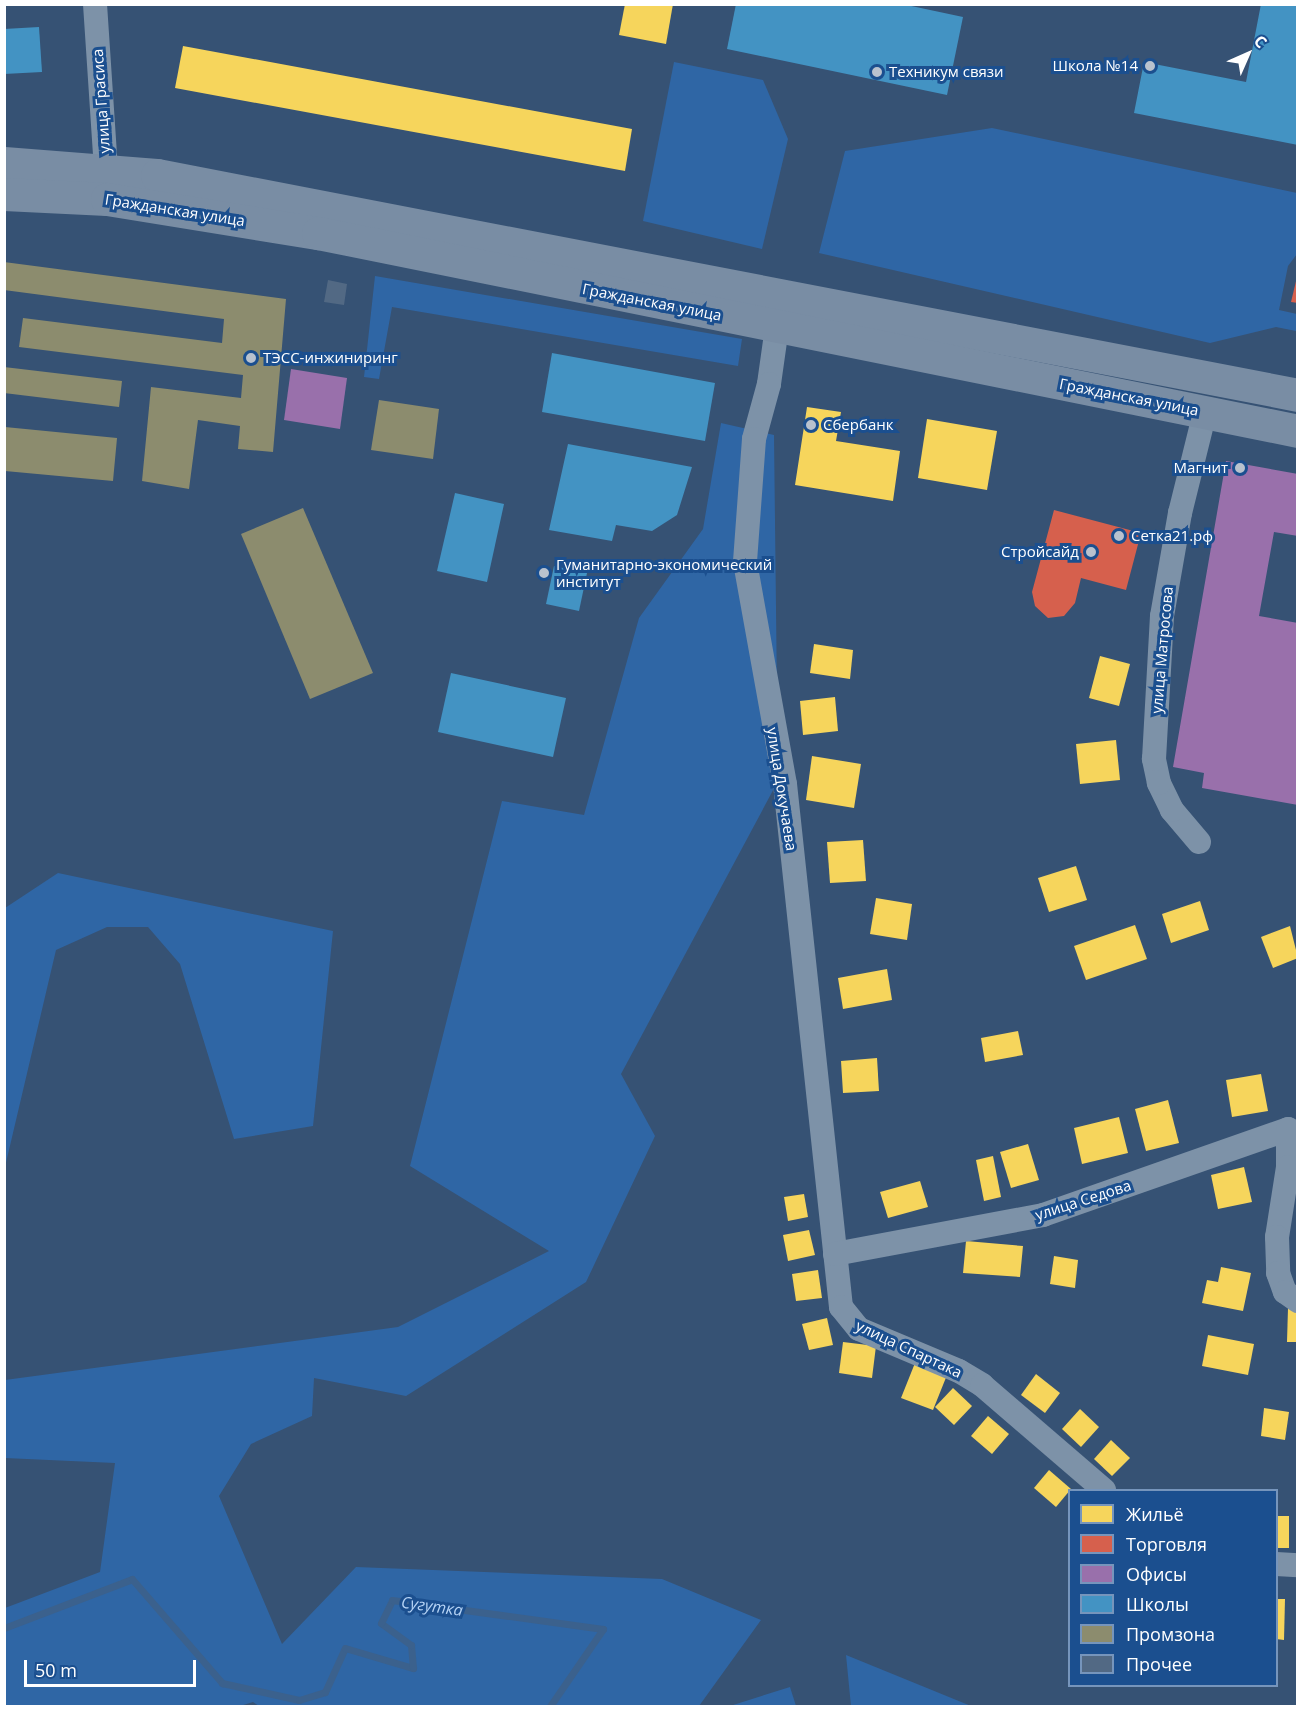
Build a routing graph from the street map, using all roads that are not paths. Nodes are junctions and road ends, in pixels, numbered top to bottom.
1 (96, 4) edge
2 (4, 163) edge
3 (106, 184) junction
4 (4, 194) edge
5 (777, 327) junction
6 (1215, 379) junction
7 (1298, 395) edge
8 (1205, 412) junction
9 (1298, 431) edge
10 (1199, 842) dead end
11 (835, 1254) junction
12 (1291, 1297) edge
13 (1102, 1489) edge
14 (1278, 1564) edge
15 (1298, 1565) edge

1 - 3 street, улица Грасиса
2 - 3 main road, Гражданская улица
3 - 4 main road, Гражданская улица
3 - 5 main road, Гражданская улица
3 - 6 main road, Гражданская улица
5 - 8 main road, Гражданская улица
5 - 11 street, улица Докучаева
6 - 7 main road, Гражданская улица
6 - 8 main road
8 - 9 main road, Гражданская улица
8 - 10 street, улица Матросова
11 - 12 street, улица Седова
11 - 13 street, улица Спартака
14 - 15 street

